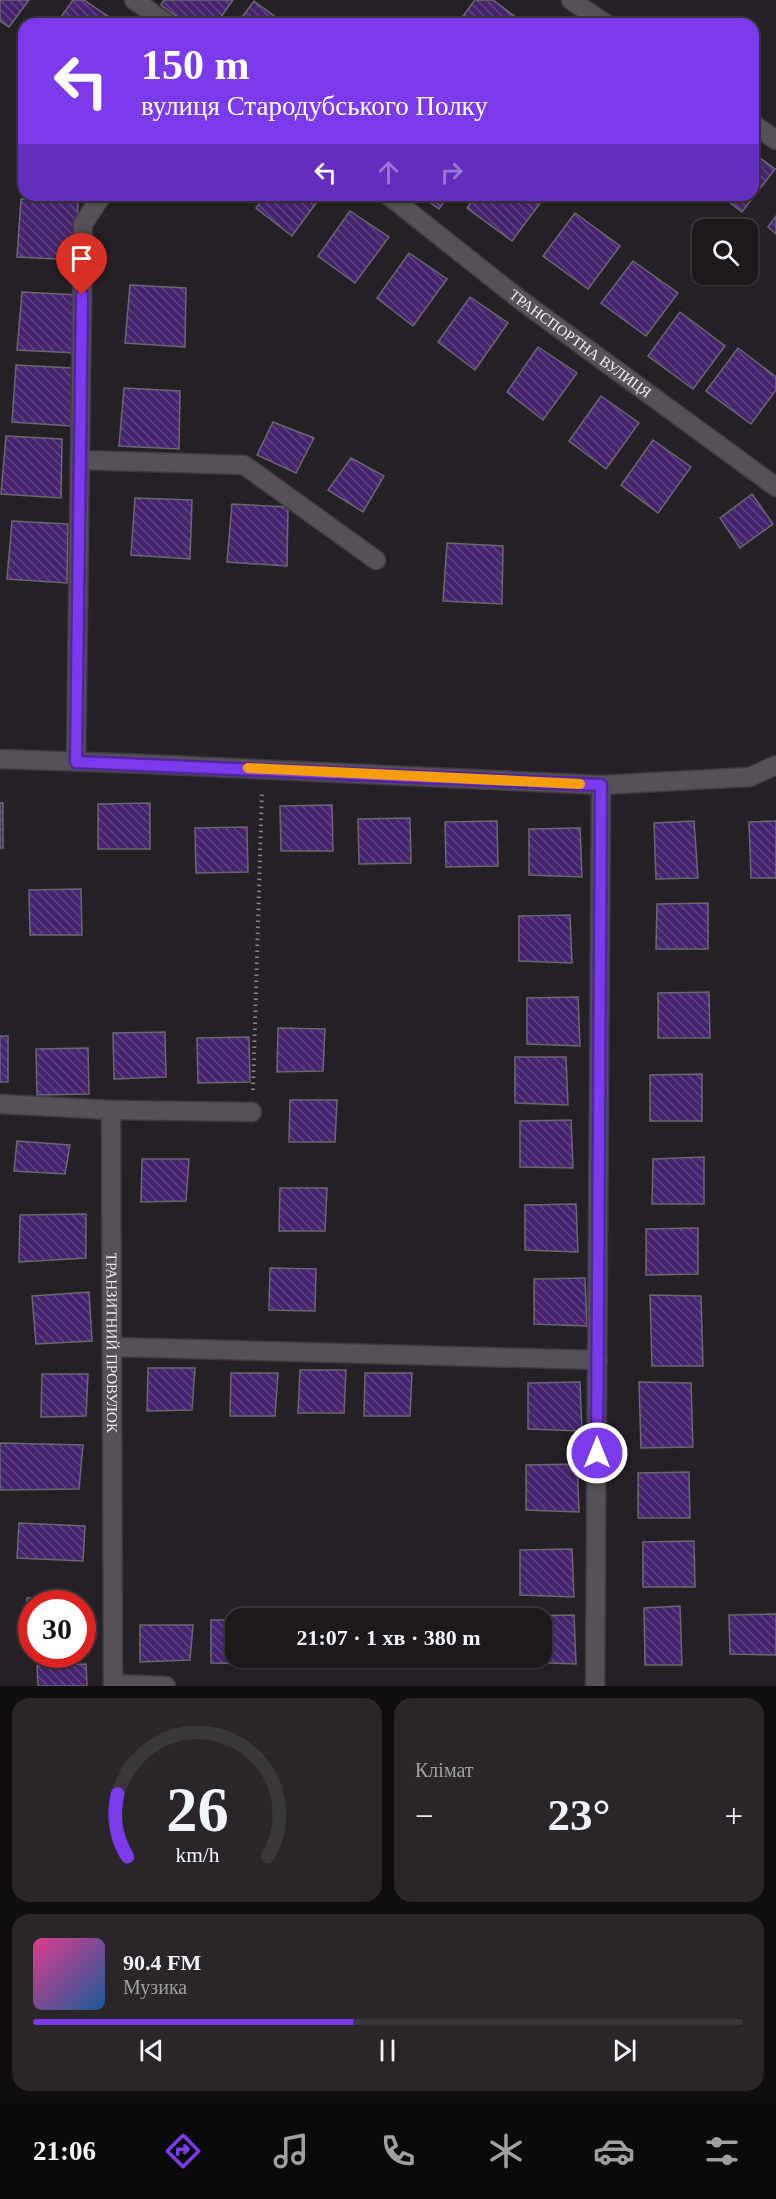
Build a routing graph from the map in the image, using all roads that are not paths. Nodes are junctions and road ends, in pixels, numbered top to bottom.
1 (134, 0) edge
2 (571, 0) edge
3 (160, 18) edge
4 (597, 18) edge
5 (759, 128) edge
6 (776, 140) edge
7 (98, 201) edge
8 (396, 201) edge
9 (80, 460) junction
10 (776, 487) edge
11 (376, 560) dead end
12 (0, 759) edge
13 (76, 762) junction
14 (776, 765) edge
15 (601, 785) junction
16 (0, 1104) edge
17 (111, 1110) junction
18 (252, 1112) road end
19 (112, 1347) junction
20 (597, 1360) junction
21 (113, 1685) edge
22 (166, 1686) edge
23 (595, 1686) edge

1 - 3 street
2 - 4 street
5 - 6 street
7 - 9 street
8 - 10 street, ТРАНСПОРТНА ВУЛИЦЯ
9 - 11 street
9 - 13 street
12 - 13 street
13 - 15 street
14 - 15 street
15 - 20 street
16 - 17 street
17 - 18 street
17 - 19 street, ТРАНЗИТНИЙ ПРОВУЛОК
19 - 20 street
19 - 21 street, ТРАНЗИТНИЙ ПРОВУЛОК
20 - 23 street
21 - 22 street

